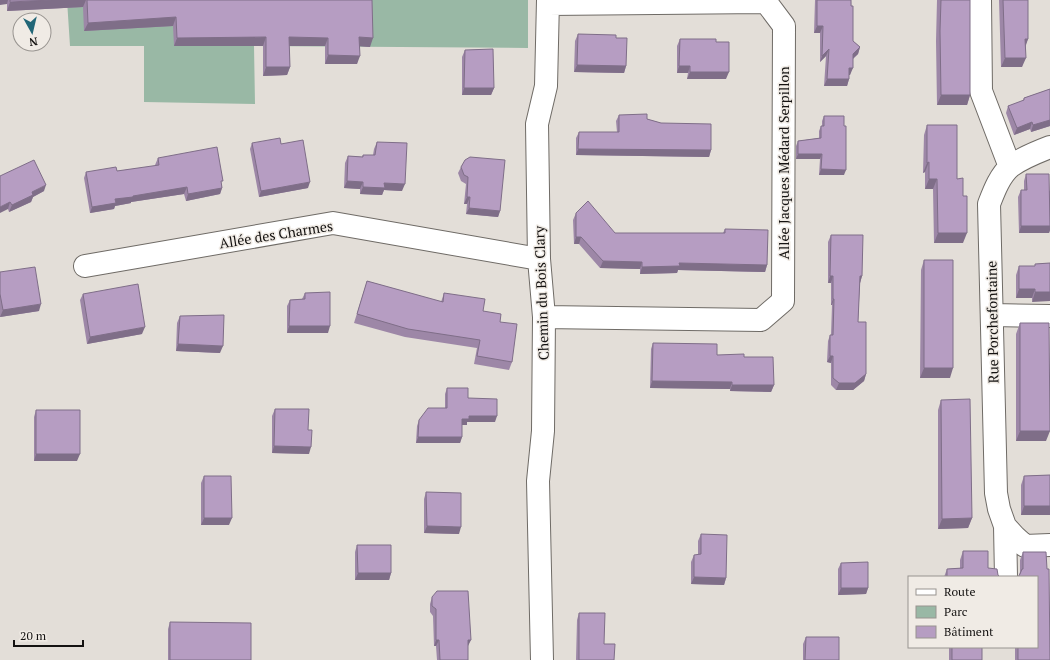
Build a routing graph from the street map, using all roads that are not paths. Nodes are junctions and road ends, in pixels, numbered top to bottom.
1 (980, 0) edge
2 (548, 2) edge
3 (1050, 148) edge
4 (1010, 167) junction
5 (539, 259) junction
6 (85, 266) dead end
7 (992, 315) junction
8 (1050, 316) edge
9 (544, 317) junction
10 (1005, 526) junction
11 (1050, 546) edge
12 (1006, 576) edge
13 (542, 660) edge

1 - 4 street
2 - 5 street, Chemin du Bois Clary
2 - 9 street, Allée Jacques Médard Serpillon
3 - 4 street, Rue Porchefontaine
4 - 7 street, Rue Porchefontaine
5 - 6 street, Allée des Charmes
5 - 9 street, Chemin du Bois Clary
7 - 8 street
7 - 10 street, Rue Porchefontaine
9 - 13 street, Chemin du Bois Clary
10 - 11 street, Rue Porchefontaine
10 - 12 street, Rue Porchefontaine

